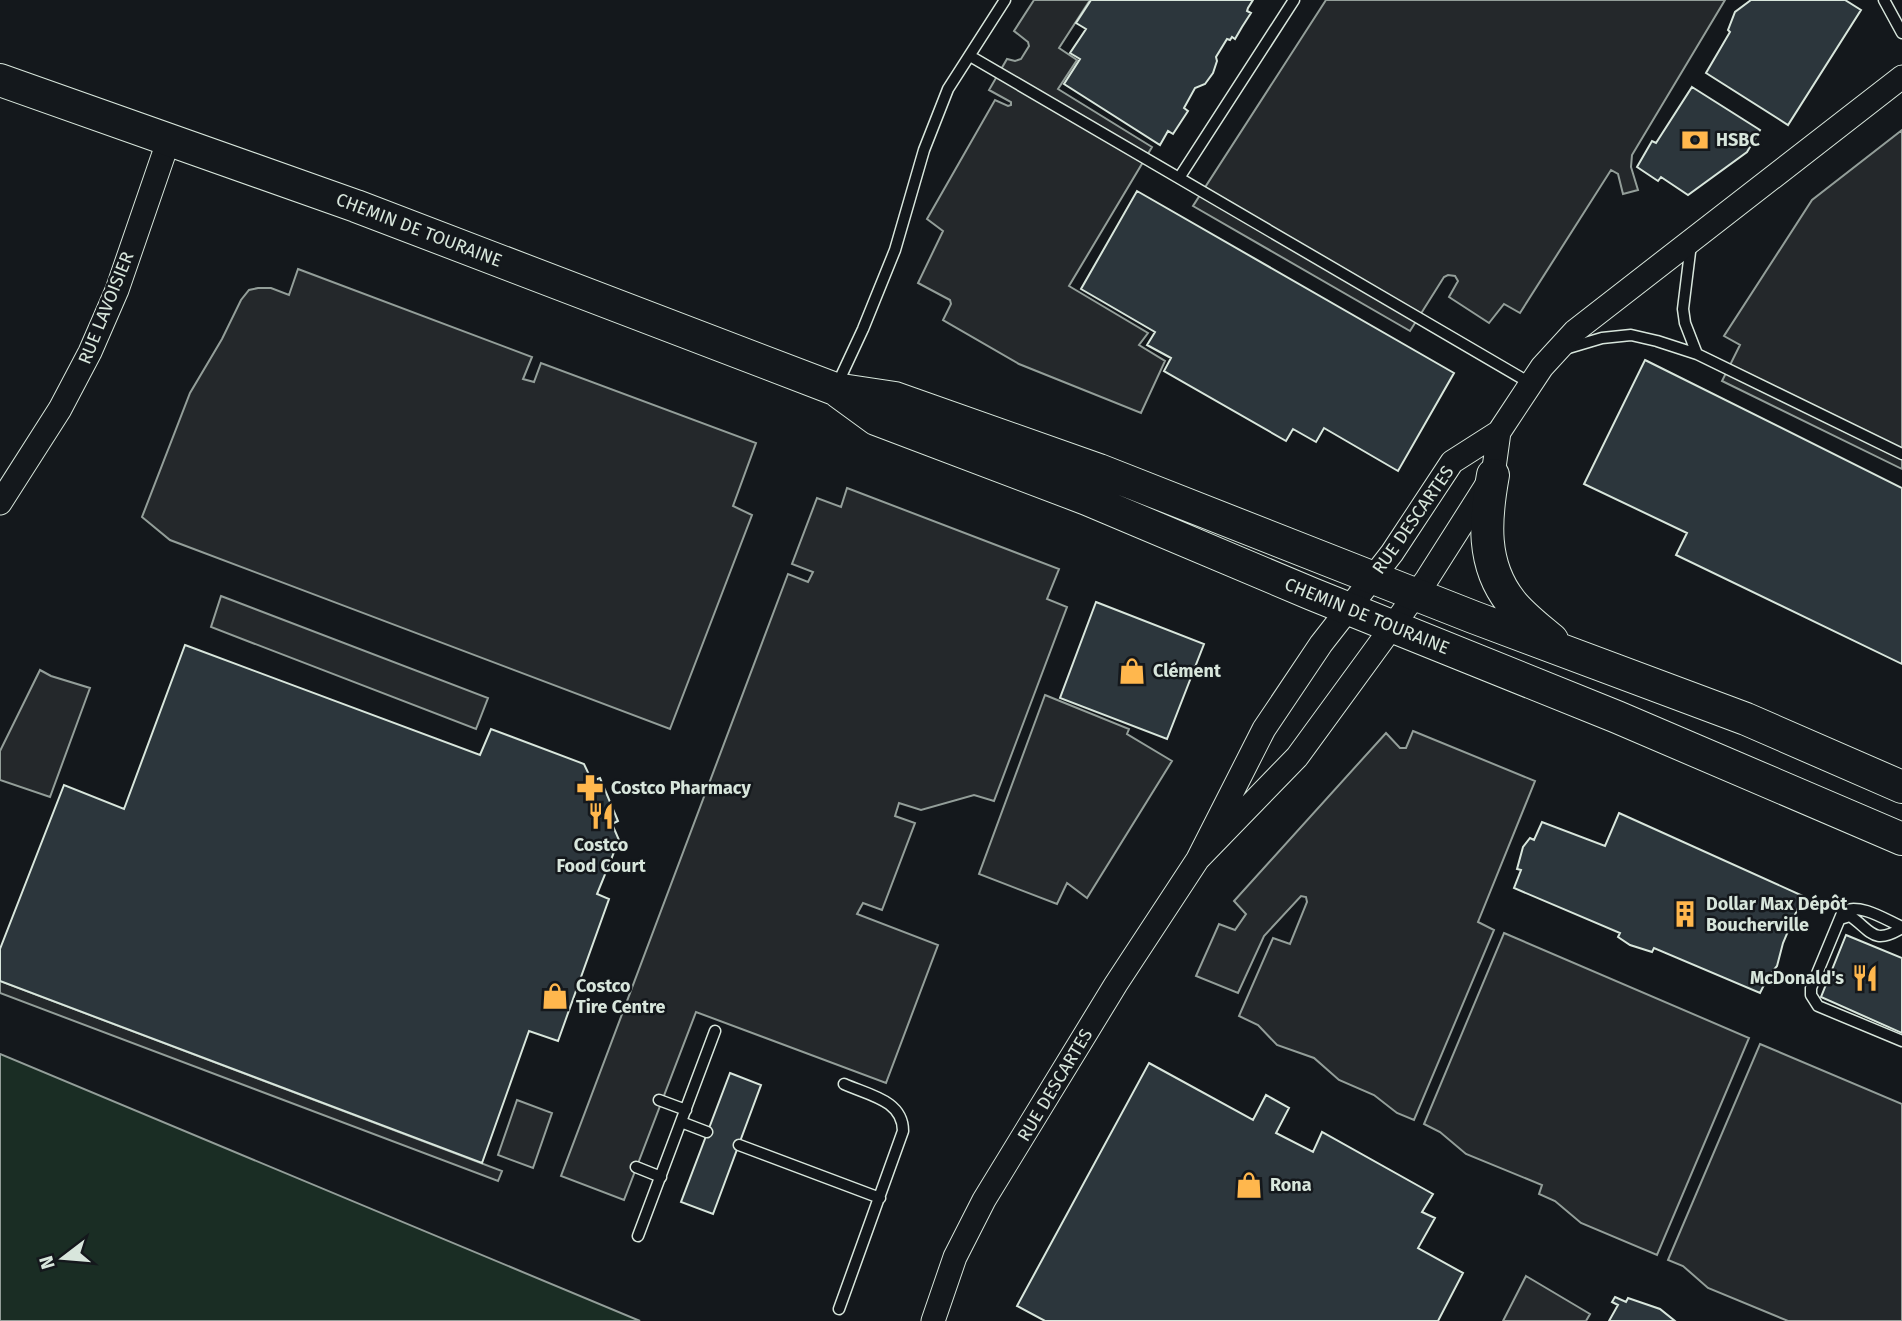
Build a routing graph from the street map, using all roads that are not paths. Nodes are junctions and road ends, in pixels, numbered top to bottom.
1 (1005, 0) edge
2 (1294, 0) edge
3 (1884, 0) edge
4 (1902, 33) edge
5 (970, 55) junction
6 (1902, 77) edge
7 (0, 80) edge
8 (169, 139) junction
9 (1179, 178) junction
10 (1691, 240) junction
11 (1555, 352) junction
12 (1697, 354) junction
13 (1530, 383) junction
14 (835, 389) junction
15 (1499, 432) junction
16 (1902, 454) edge
17 (1493, 475) junction
18 (0, 503) edge
19 (1372, 578) junction
20 (1415, 595) junction
21 (1348, 609) junction
22 (1392, 626) junction
23 (1566, 652) junction
24 (1902, 787) edge
25 (1902, 839) edge
26 (1198, 859) junction
27 (1840, 919) junction
28 (1902, 927) edge
29 (715, 1031) dead end
30 (1902, 1041) edge
31 (844, 1084) dead end
32 (659, 1100) dead end
33 (686, 1110) junction
34 (681, 1122) junction
35 (707, 1132) dead end
36 (739, 1144) dead end
37 (636, 1167) dead end
38 (661, 1177) junction
39 (880, 1198) junction
40 (638, 1236) dead end
41 (839, 1309) dead end
42 (933, 1321) edge

1 - 5 lane
2 - 9 lane
3 - 4 lane
5 - 9 lane
5 - 14 lane
6 - 10 street
7 - 8 street, CHEMIN DE TOURAINE
8 - 14 street, CHEMIN DE TOURAINE
8 - 18 street, RUE LAVOISIER
9 - 13 lane
10 - 11 street
10 - 12 lane
11 - 12 lane
11 - 13 street
12 - 16 lane
13 - 15 street
14 - 19 street, CHEMIN DE TOURAINE
14 - 21 street, CHEMIN DE TOURAINE
15 - 17 street, RUE DESCARTES
15 - 19 street, RUE DESCARTES
17 - 20 street, RUE DESCARTES
17 - 23 street
19 - 20 street, CHEMIN DE TOURAINE
19 - 21 street, RUE DESCARTES
20 - 22 street, RUE DESCARTES
20 - 23 street, CHEMIN DE TOURAINE
21 - 22 street, CHEMIN DE TOURAINE
21 - 26 street, RUE DESCARTES
22 - 25 street, CHEMIN DE TOURAINE
22 - 26 street, RUE DESCARTES
23 - 24 street, CHEMIN DE TOURAINE
26 - 42 street, RUE DESCARTES
27 - 28 lane
27 - 28 lane
27 - 30 lane
29 - 33 lane
31 - 39 lane
32 - 33 lane
33 - 34 lane
34 - 35 lane
34 - 38 lane
36 - 39 lane
37 - 38 lane
38 - 40 lane
39 - 41 lane

